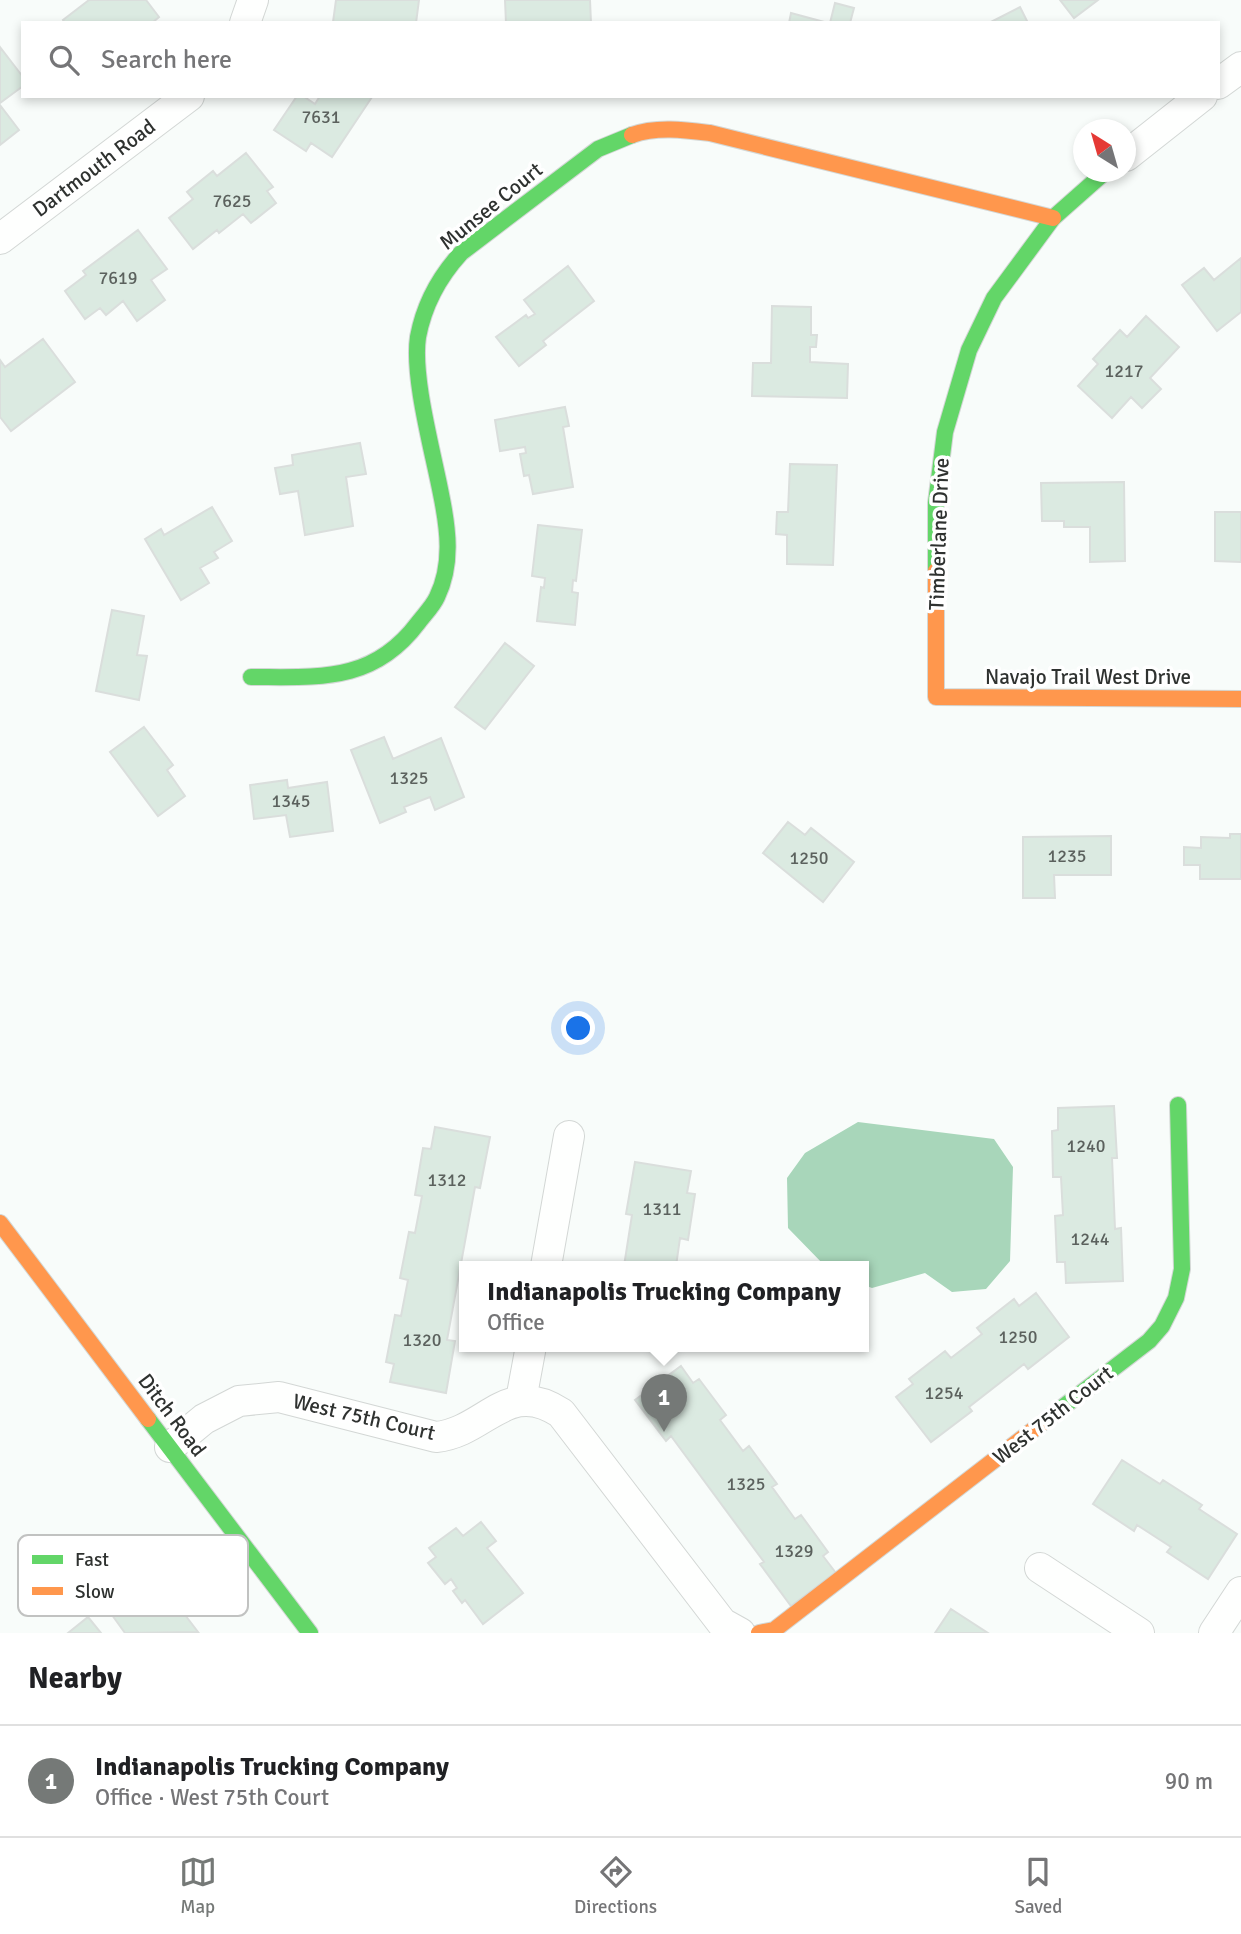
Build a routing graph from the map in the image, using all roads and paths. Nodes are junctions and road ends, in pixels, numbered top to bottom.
1 (253, 0) edge
2 (247, 21) edge
3 (1241, 66) edge
4 (1220, 82) edge
5 (186, 98) edge
6 (1199, 98) edge
7 (1136, 147) edge
8 (1094, 182) edge
9 (1053, 218) junction
10 (0, 239) edge
11 (251, 677) dead end
12 (936, 696) joint
13 (1241, 699) edge
14 (1178, 1105) dead end
15 (569, 1136) dead end
16 (0, 1223) edge
17 (547, 1261) edge
18 (530, 1352) edge
19 (522, 1400) junction
20 (170, 1447) junction
21 (236, 1535) edge
22 (248, 1551) edge
23 (1040, 1567) dead end
24 (1241, 1592) edge
25 (310, 1633) edge
26 (740, 1633) edge
27 (759, 1633) edge
28 (1139, 1633) edge
29 (1214, 1633) edge

1 - 2 street
3 - 4 street
5 - 10 street, Dartmouth Road
6 - 7 street
8 - 9 street, Timberlane Drive
9 - 11 street, Munsee Court
9 - 12 street, Timberlane Drive
12 - 13 street, Navajo Trail West Drive
14 - 27 street, West 75th Court
15 - 17 street
16 - 20 street, Ditch Road
18 - 19 street
19 - 20 street, West 75th Court
19 - 26 street
20 - 21 street, Ditch Road
22 - 25 street, Ditch Road
23 - 28 street
24 - 29 street

